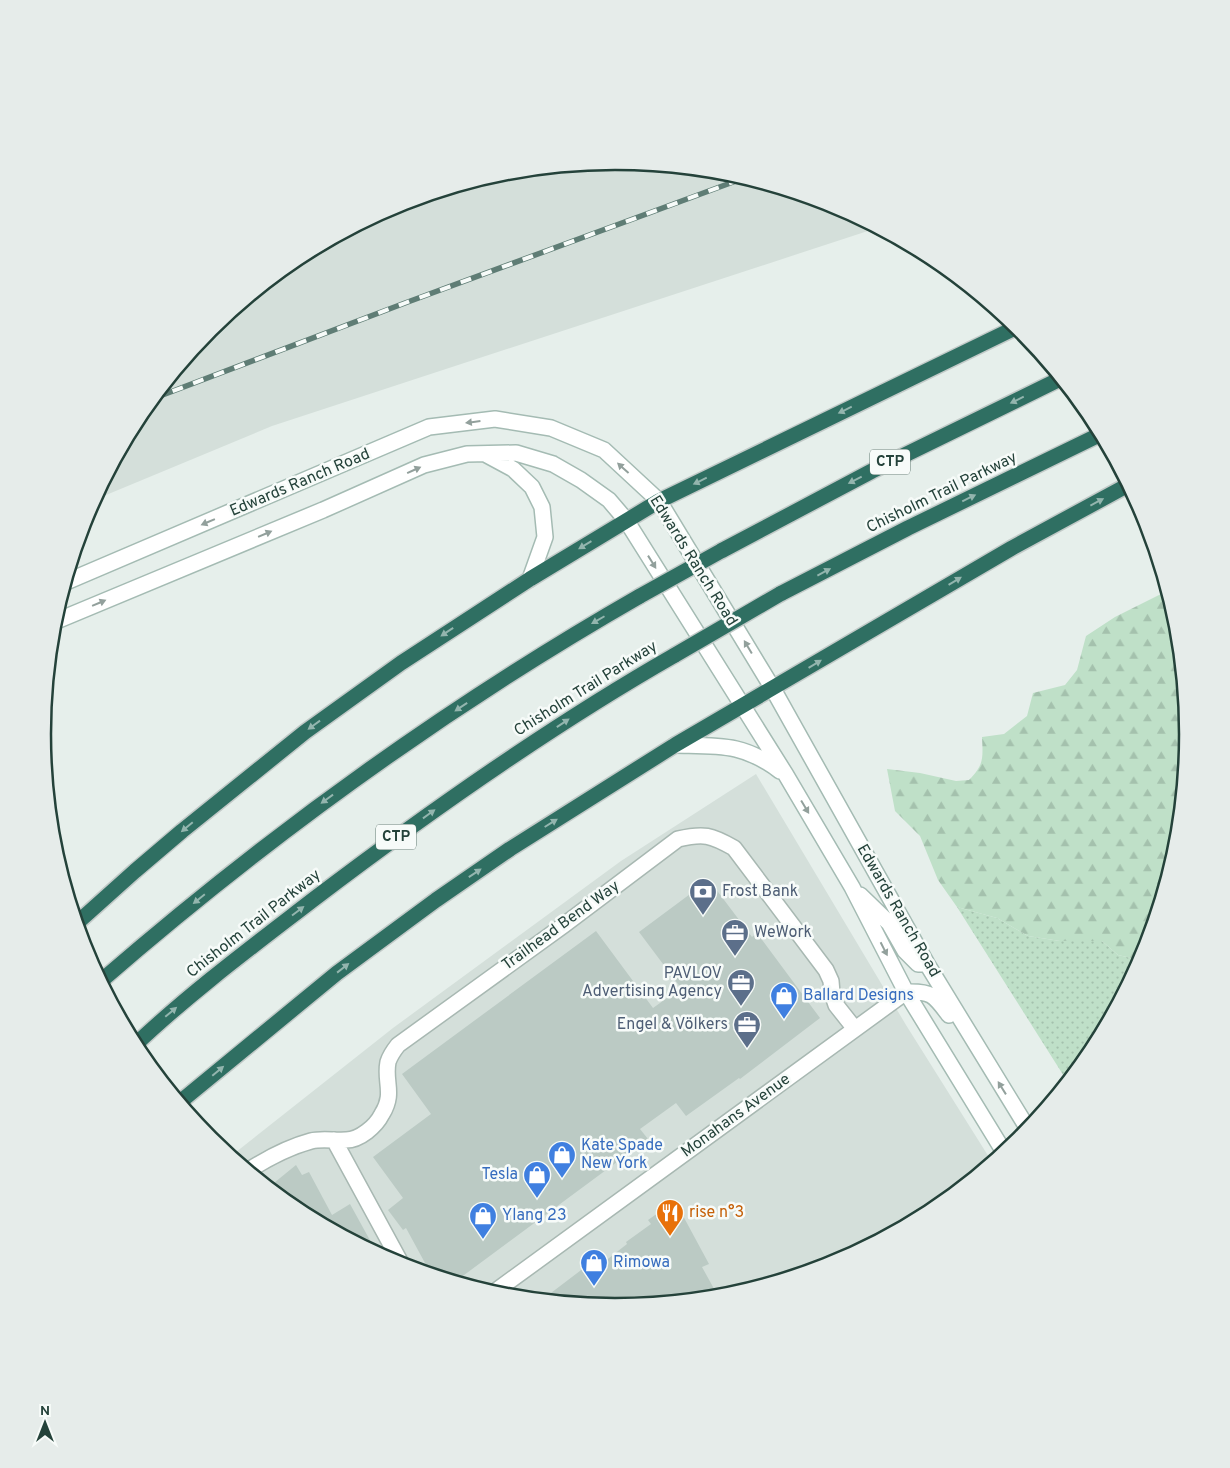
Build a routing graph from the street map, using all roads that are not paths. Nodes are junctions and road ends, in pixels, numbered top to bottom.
1 (1009, 331) edge
2 (1055, 382) edge
3 (1094, 437) edge
4 (486, 454) junction
5 (1122, 488) edge
6 (659, 501) junction
7 (626, 520) junction
8 (73, 579) edge
9 (530, 579) junction
10 (63, 618) edge
11 (773, 689) junction
12 (743, 706) junction
13 (676, 744) junction
14 (786, 775) junction
15 (852, 887) junction
16 (82, 918) edge
17 (927, 964) junction
18 (106, 977) edge
19 (906, 992) junction
20 (855, 1029) junction
21 (141, 1039) edge
22 (981, 1053) junction
23 (185, 1098) edge
24 (1024, 1122) edge
25 (334, 1140) junction
26 (1000, 1146) edge
27 (254, 1167) edge
28 (396, 1254) edge
29 (502, 1286) edge

1 -> 6 highway
2 -> 18 highway, CTP, bridge
21 -> 3 highway, Chisholm Trail Parkway / CTP, bridge
4 - 7 street, Edwards Ranch Road
4 - 9 street
10 -> 4 street, Edwards Ranch Road
11 -> 5 highway
6 - 7 highway
6 -> 8 street, Edwards Ranch Road
11 -> 6 street, Edwards Ranch Road
7 -> 9 highway
7 -> 12 street, Edwards Ranch Road
9 -> 16 highway
11 - 12 highway
11 - 17 street, Edwards Ranch Road
12 - 13 highway
12 - 14 street, Edwards Ranch Road
13 - 14 street
23 -> 13 highway
14 -> 15 street, Edwards Ranch Road
15 - 17 street
15 -> 19 street, Edwards Ranch Road
17 - 22 street, Edwards Ranch Road
19 - 20 street, Monahans Avenue
19 - 22 street
19 - 26 street, Edwards Ranch Road
20 - 25 street, Trailhead Bend Way
20 - 29 street, Monahans Avenue
24 -> 22 street, Edwards Ranch Road
25 - 27 street, Trailhead Bend Way
25 - 28 street

